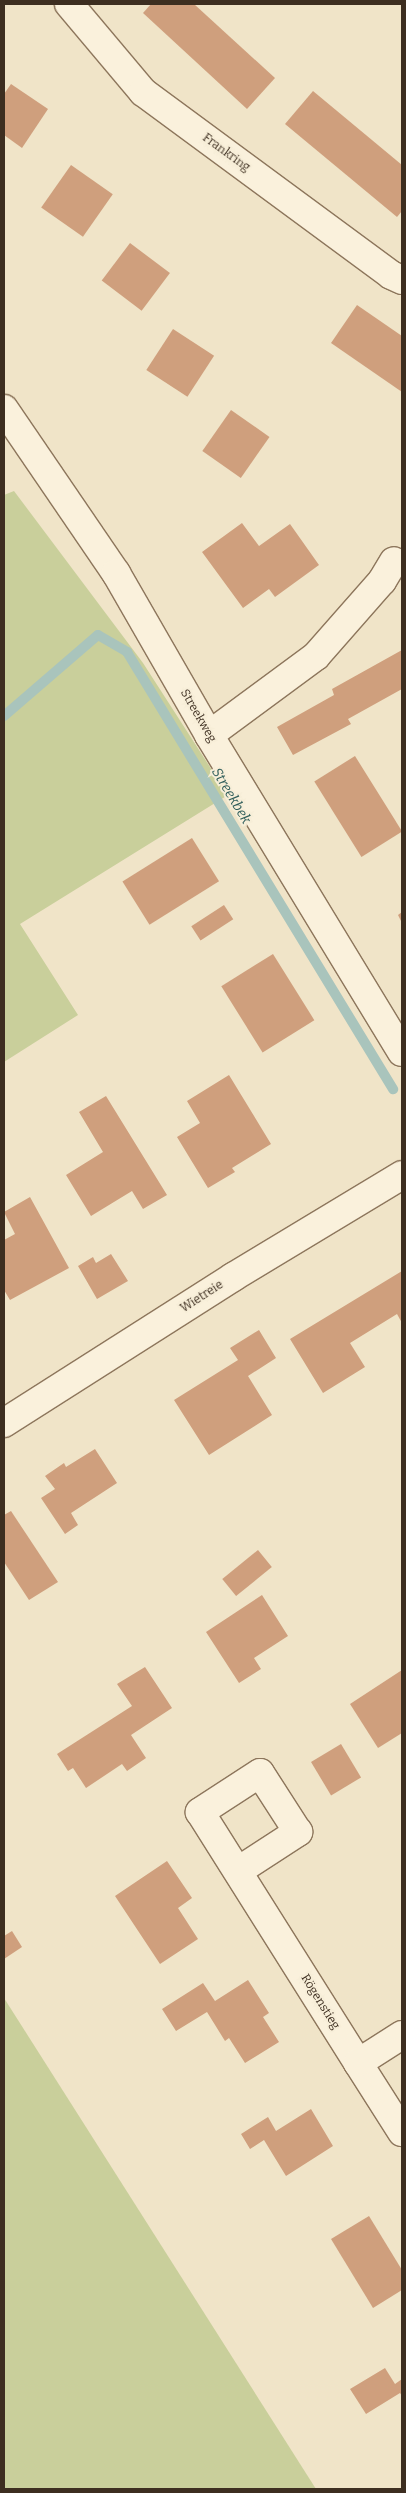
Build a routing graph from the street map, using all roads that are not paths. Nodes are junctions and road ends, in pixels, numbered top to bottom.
1 (69, 4) edge
2 (402, 280) edge
3 (4, 410) edge
4 (394, 562) dead end
5 (209, 735) junction
6 (402, 1052) edge
7 (402, 1175) edge
8 (4, 1423) edge
9 (238, 1871) dead end
10 (402, 2036) edge
11 (358, 2063) junction
12 (402, 2132) edge

1 - 2 street, Frankring
3 - 5 street, Streekweg
4 - 5 street
5 - 6 street, Streekweg
7 - 8 street, Wietreie
9 - 11 street, Rögenstieg
10 - 11 street
11 - 12 street, Rögenstieg

